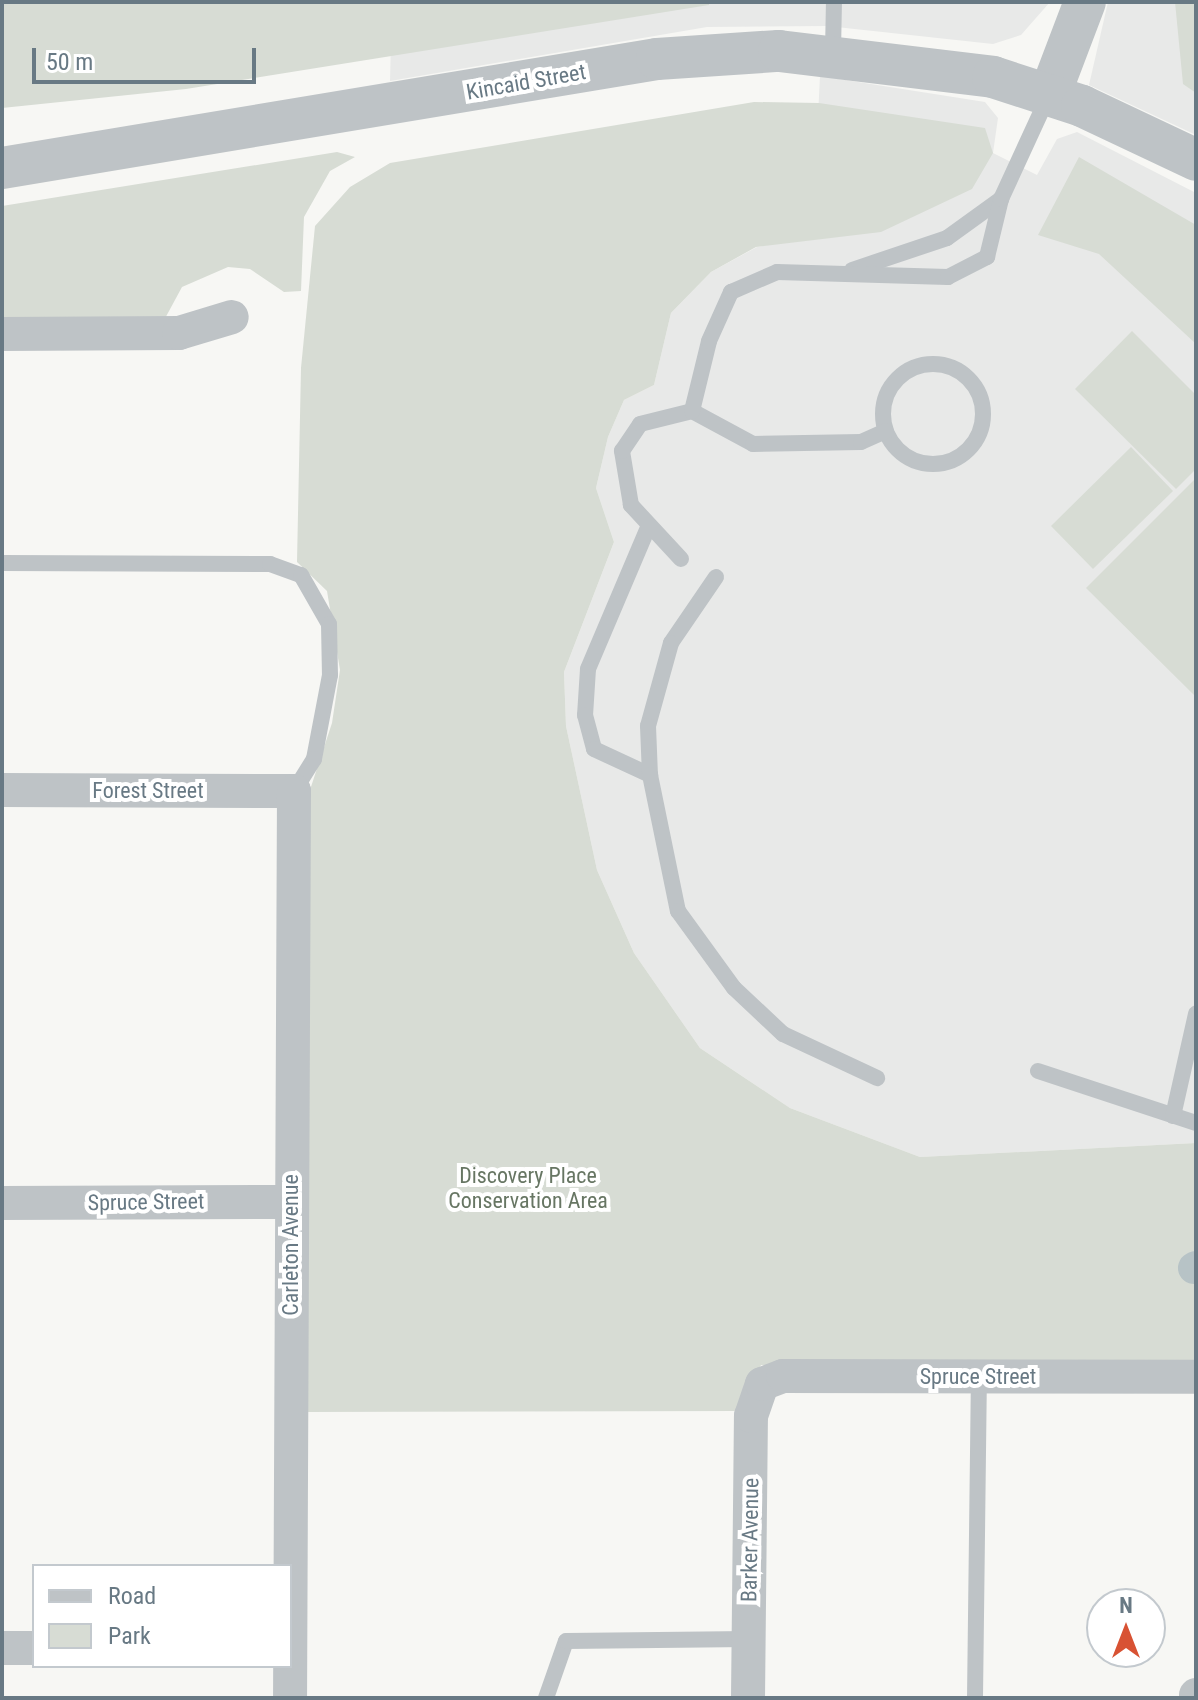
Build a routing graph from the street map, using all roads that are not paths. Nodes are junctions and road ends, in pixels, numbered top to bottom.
1 (834, 2) edge
2 (1085, 2) edge
3 (833, 52) junction
4 (1050, 94) junction
5 (1196, 160) edge
6 (2, 168) edge
7 (1001, 199) junction
8 (843, 273) junction
9 (232, 317) dead end
10 (2, 334) edge
11 (692, 411) junction
12 (886, 431) junction
13 (647, 530) junction
14 (681, 559) dead end
15 (2, 563) edge
16 (716, 577) dead end
17 (650, 775) junction
18 (2, 790) edge
19 (294, 791) junction
20 (1196, 1014) edge
21 (1038, 1071) dead end
22 (877, 1078) dead end
23 (1173, 1116) junction
24 (1196, 1123) edge
25 (290, 1202) junction
26 (2, 1203) edge
27 (979, 1377) junction
28 (1196, 1377) edge
29 (762, 1384) joint
30 (290, 1564) edge
31 (749, 1639) junction
32 (2, 1648) edge
33 (32, 1648) edge
34 (290, 1668) edge
35 (290, 1698) edge
36 (546, 1698) edge
37 (748, 1698) edge
38 (975, 1698) edge

1 - 3 lane
2 - 4 street
3 - 4 street, Kincaid Street
3 - 6 street, Kincaid Street
4 - 5 street, Kincaid Street
4 - 7 lane
7 - 8 lane
7 - 8 lane
8 - 11 lane
9 - 10 street
11 - 12 lane
11 - 13 lane
12 - 12 lane
13 - 14 lane
13 - 17 lane
15 - 19 lane
16 - 17 lane
17 - 22 lane
18 - 19 street, Forest Street
19 - 25 street, Carleton Avenue
20 - 23 lane
21 - 23 lane
23 - 24 lane
25 - 26 street, Spruce Street
25 - 30 street, Carleton Avenue
27 - 28 street, Spruce Street
27 - 29 street, Spruce Street
27 - 38 lane
29 - 31 street, Barker Avenue
31 - 36 lane
31 - 37 street, Barker Avenue
32 - 33 street
34 - 35 street, Carleton Avenue

